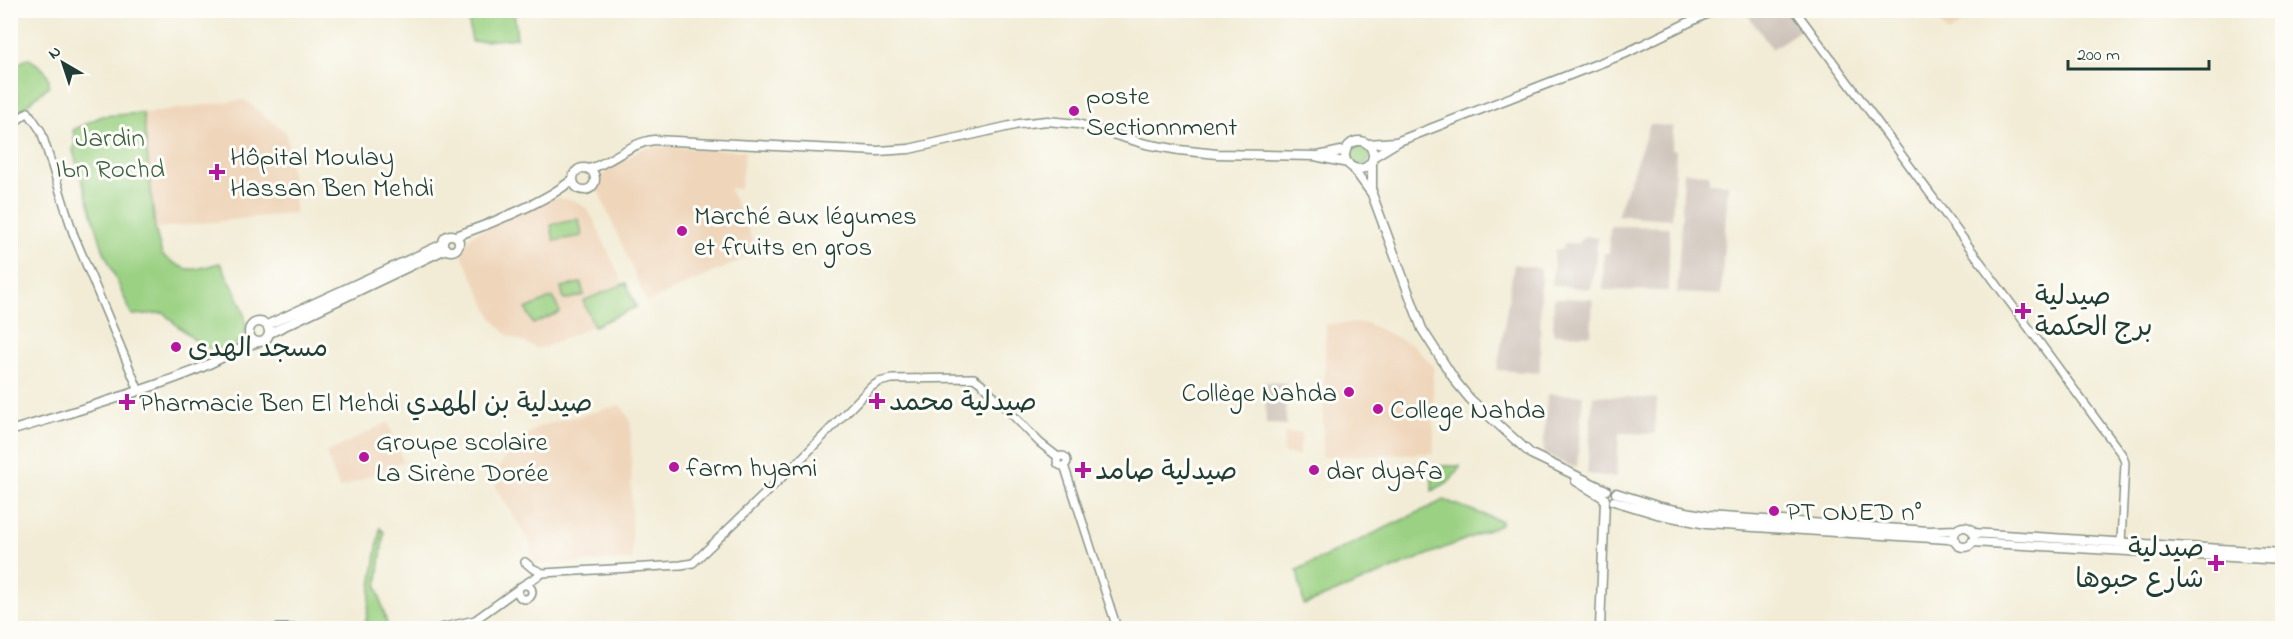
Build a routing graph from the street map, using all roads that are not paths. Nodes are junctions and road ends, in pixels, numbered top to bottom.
1 (1714, 10) edge
2 (1795, 10) edge
3 (10, 126) edge
4 (1399, 141) junction
5 (1368, 144) junction
6 (1346, 150) junction
7 (1315, 156) junction
8 (1372, 158) junction
9 (604, 165) junction
10 (1351, 166) junction
11 (589, 169) junction
12 (595, 179) junction
13 (575, 183) junction
14 (1372, 194) junction
15 (458, 240) junction
16 (445, 247) junction
17 (268, 329) junction
18 (249, 332) junction
19 (258, 342) junction
20 (241, 347) junction
21 (139, 391) junction
22 (10, 431) edge
23 (1610, 497) junction
24 (1957, 530) junction
25 (1973, 537) junction
26 (1956, 542) junction
27 (2121, 542) junction
28 (2283, 553) edge
29 (2283, 560) edge
30 (525, 562) dead end
31 (543, 573) junction
32 (520, 590) junction
33 (531, 592) junction
34 (278, 628) edge
35 (300, 628) edge
36 (440, 628) edge
37 (1117, 628) edge
38 (1600, 628) edge

1 - 4 main road
2 - 27 street
3 - 21 street
4 - 5 main road
4 - 8 main road
5 - 6 main road
5 - 8 main road
6 - 7 main road
6 - 10 main road
7 - 9 main road
7 - 10 main road
8 - 10 main road
8 - 14 main road
9 - 11 main road
9 - 12 main road
10 - 14 main road
11 - 12 main road
11 - 13 main road
12 - 13 main road
13 - 15 main road
14 - 23 main road
15 - 16 main road
15 - 16 main road
16 - 17 main road
17 - 18 main road
17 - 19 main road
18 - 19 main road
18 - 20 main road
19 - 20 main road
20 - 21 main road
21 - 22 main road
23 - 24 main road
23 - 26 main road
23 - 38 main road
24 - 25 main road
24 - 26 main road
25 - 26 main road
25 - 27 main road
25 - 29 main road
27 - 28 main road
30 - 31 street
31 - 32 street
31 - 33 street
31 - 37 street
32 - 33 street
32 - 33 street
32 - 36 street
34 - 35 street

